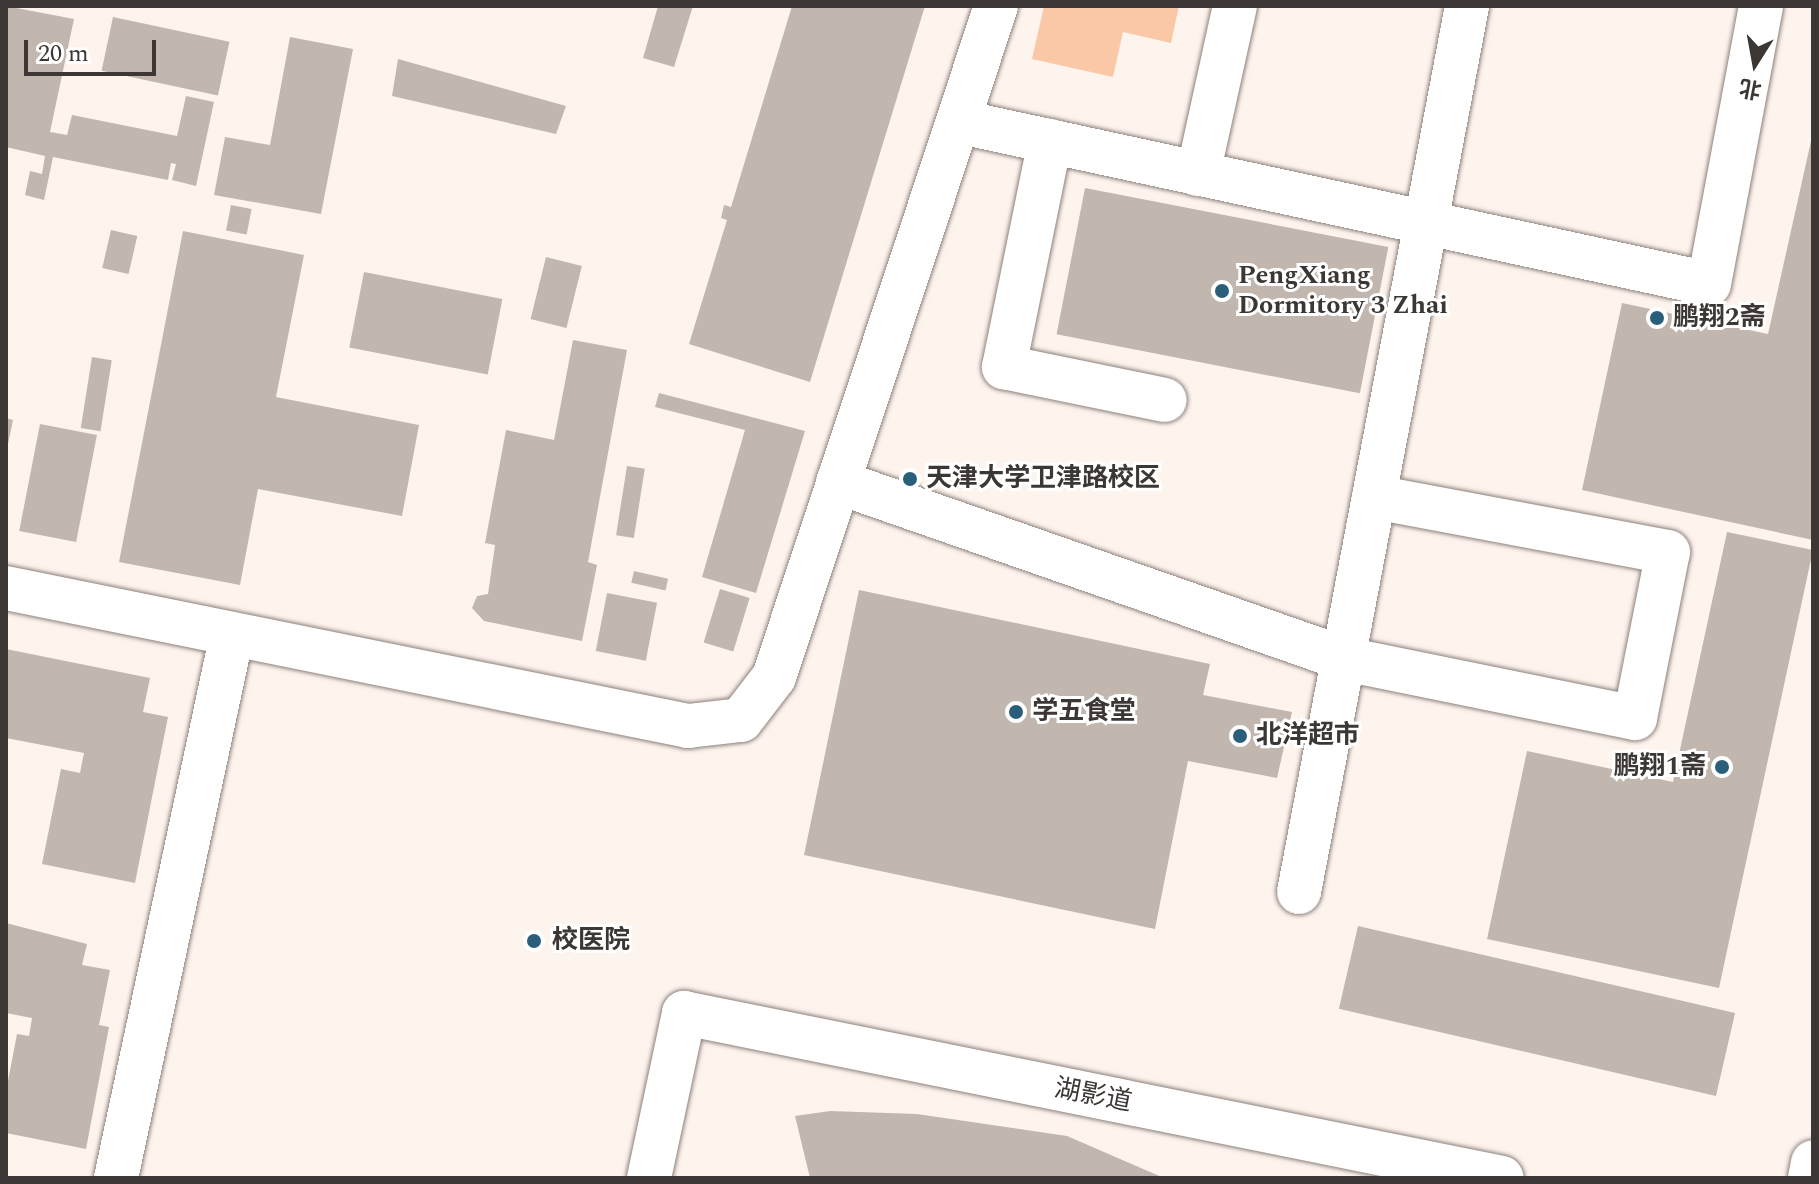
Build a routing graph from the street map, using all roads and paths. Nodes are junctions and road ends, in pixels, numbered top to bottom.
1 (996, 6) edge
2 (1235, 6) edge
3 (1467, 6) edge
4 (1761, 6) edge
5 (961, 122) junction
6 (1050, 141) junction
7 (1198, 174) junction
8 (1425, 223) junction
9 (1165, 400) dead end
10 (838, 482) junction
11 (1374, 497) junction
12 (6, 588) edge
13 (232, 634) junction
14 (1345, 659) junction
15 (1299, 892) dead end
16 (699, 1017) junction
17 (1813, 1162) edge
18 (116, 1178) edge
19 (649, 1178) edge
20 (680, 1178) edge
21 (1502, 1178) edge
22 (1810, 1178) edge

1 - 5 street
2 - 7 street
3 - 8 street
4 - 8 street
5 - 6 street
5 - 10 street
6 - 7 street
6 - 9 street
7 - 8 street
8 - 11 street
10 - 13 street
10 - 14 street
11 - 14 street
11 - 14 street
12 - 13 street
13 - 18 street
14 - 15 street
16 - 19 street
16 - 20 street
16 - 21 street, 湖影道
17 - 22 street

